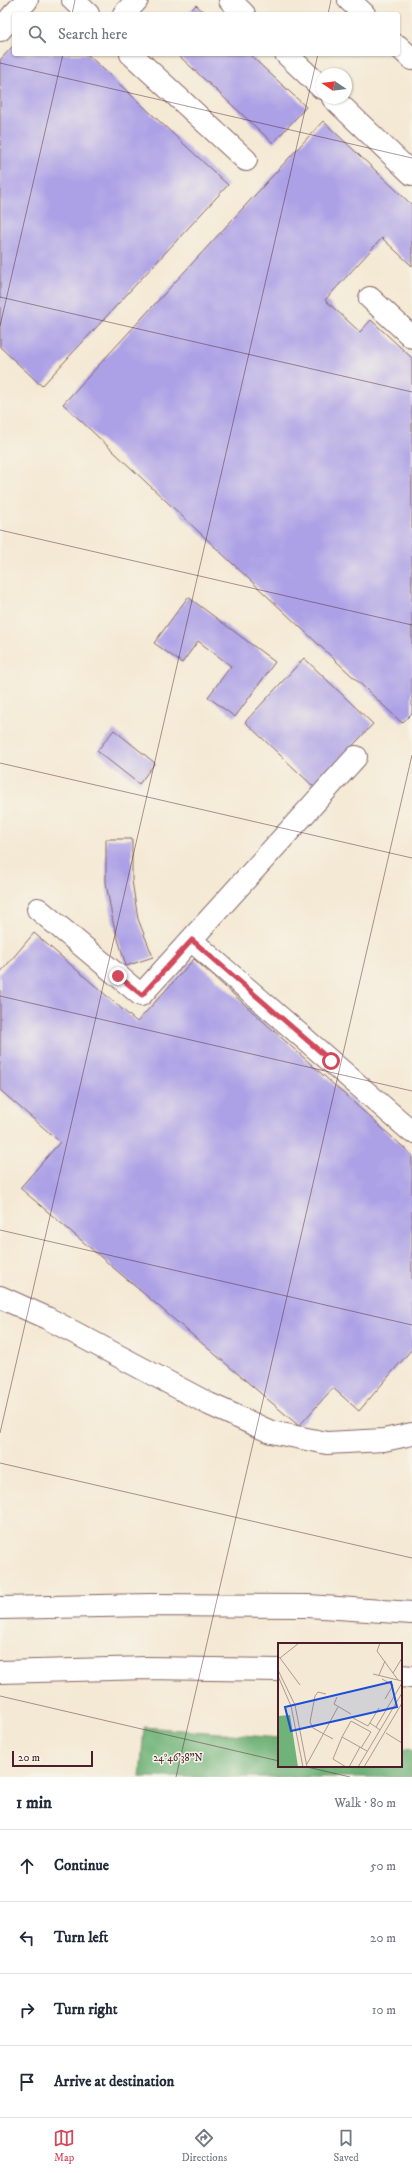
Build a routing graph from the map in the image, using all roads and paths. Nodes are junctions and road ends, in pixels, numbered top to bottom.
1 (27, 0) edge
2 (73, 0) edge
3 (137, 0) edge
4 (230, 0) edge
5 (350, 0) edge
6 (16, 12) edge
7 (86, 12) edge
8 (126, 12) edge
9 (242, 12) edge
10 (362, 12) edge
11 (12, 16) edge
12 (0, 30) edge
13 (400, 48) edge
14 (133, 56) edge
15 (288, 56) edge
16 (412, 59) edge
17 (316, 82) edge
18 (339, 104) edge
19 (246, 160) dead end
20 (412, 174) edge
21 (370, 298) dead end
22 (412, 337) edge
23 (356, 757) dead end
24 (38, 909) dead end
25 (192, 940) junction
26 (412, 1132) edge
27 (0, 1297) edge
28 (412, 1434) edge
29 (0, 1608) edge
30 (412, 1613) edge
31 (278, 1670) edge
32 (0, 1672) edge
33 (402, 1676) edge
34 (412, 1677) edge

1 - 6 main road
2 - 7 main road
3 - 8 main road
4 - 9 main road
5 - 10 main road
11 - 12 main road
13 - 16 main road
14 - 19 main road
15 - 17 main road
18 - 20 main road
21 - 22 main road
23 - 25 main road
24 - 25 main road
25 - 26 main road
27 - 28 main road
29 - 30 main road
31 - 32 main road
33 - 34 main road

